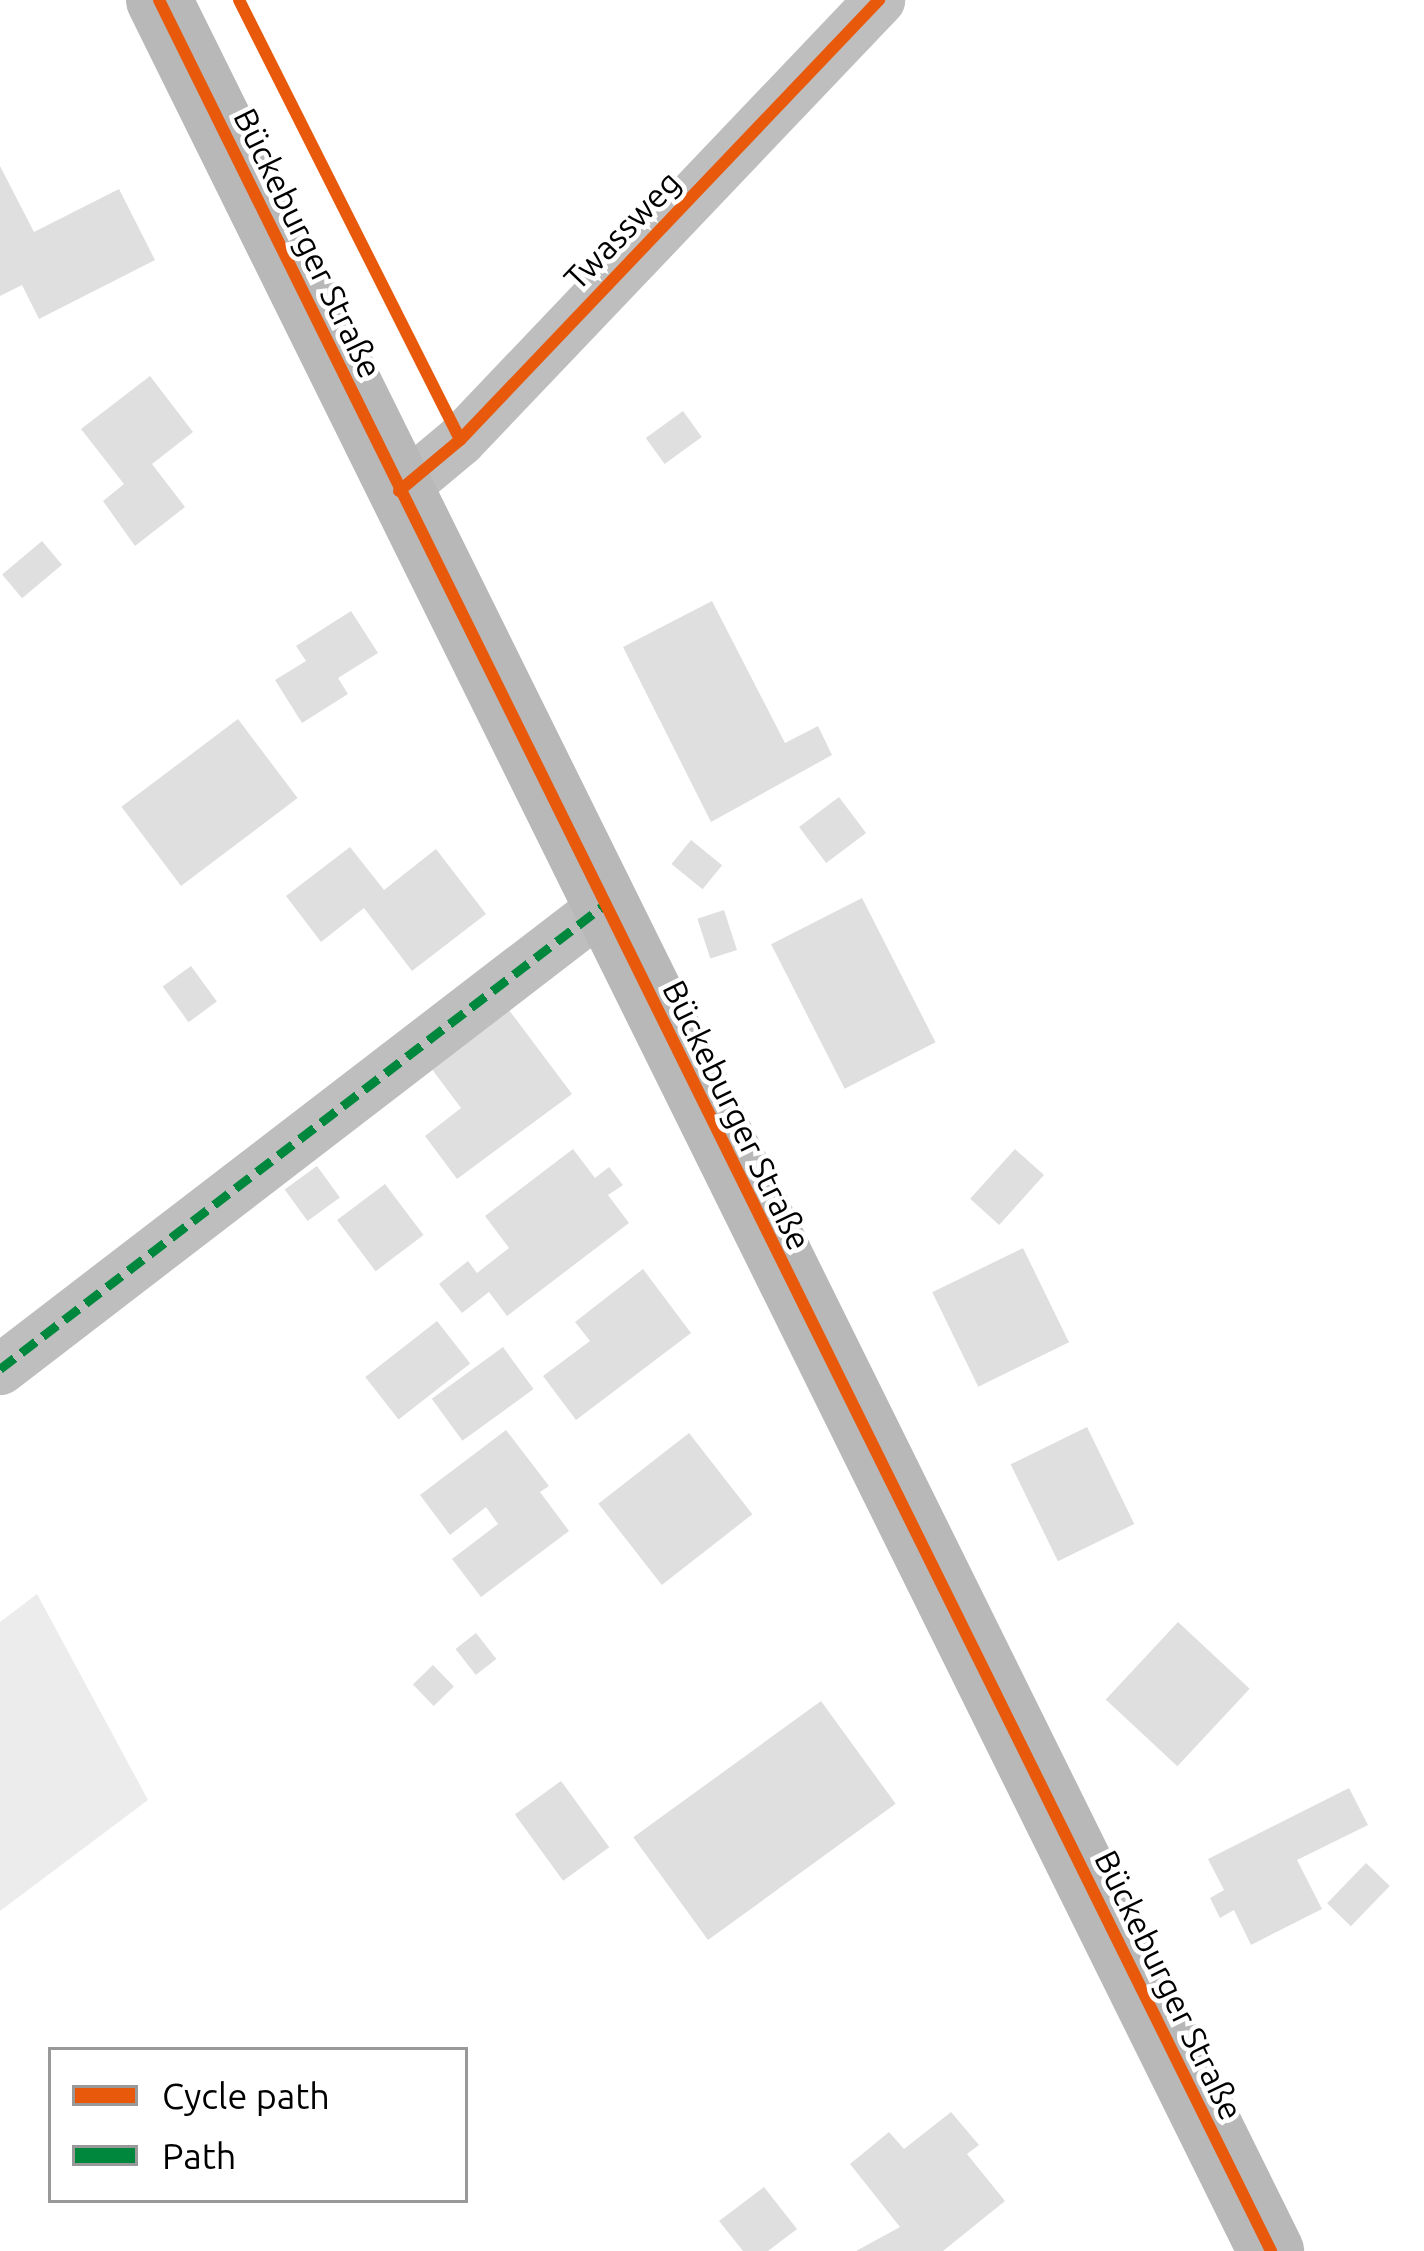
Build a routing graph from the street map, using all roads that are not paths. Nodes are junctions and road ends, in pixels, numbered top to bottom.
1 (159, 0) edge
2 (879, 0) edge
3 (400, 491) junction
4 (603, 906) junction
5 (0, 1369) edge
6 (1271, 2251) edge

1 - 3 street, Bückeburger Straße
2 - 3 street, Twassweg
3 - 4 street, Bückeburger Straße
4 - 5 street
4 - 6 street, Bückeburger Straße

